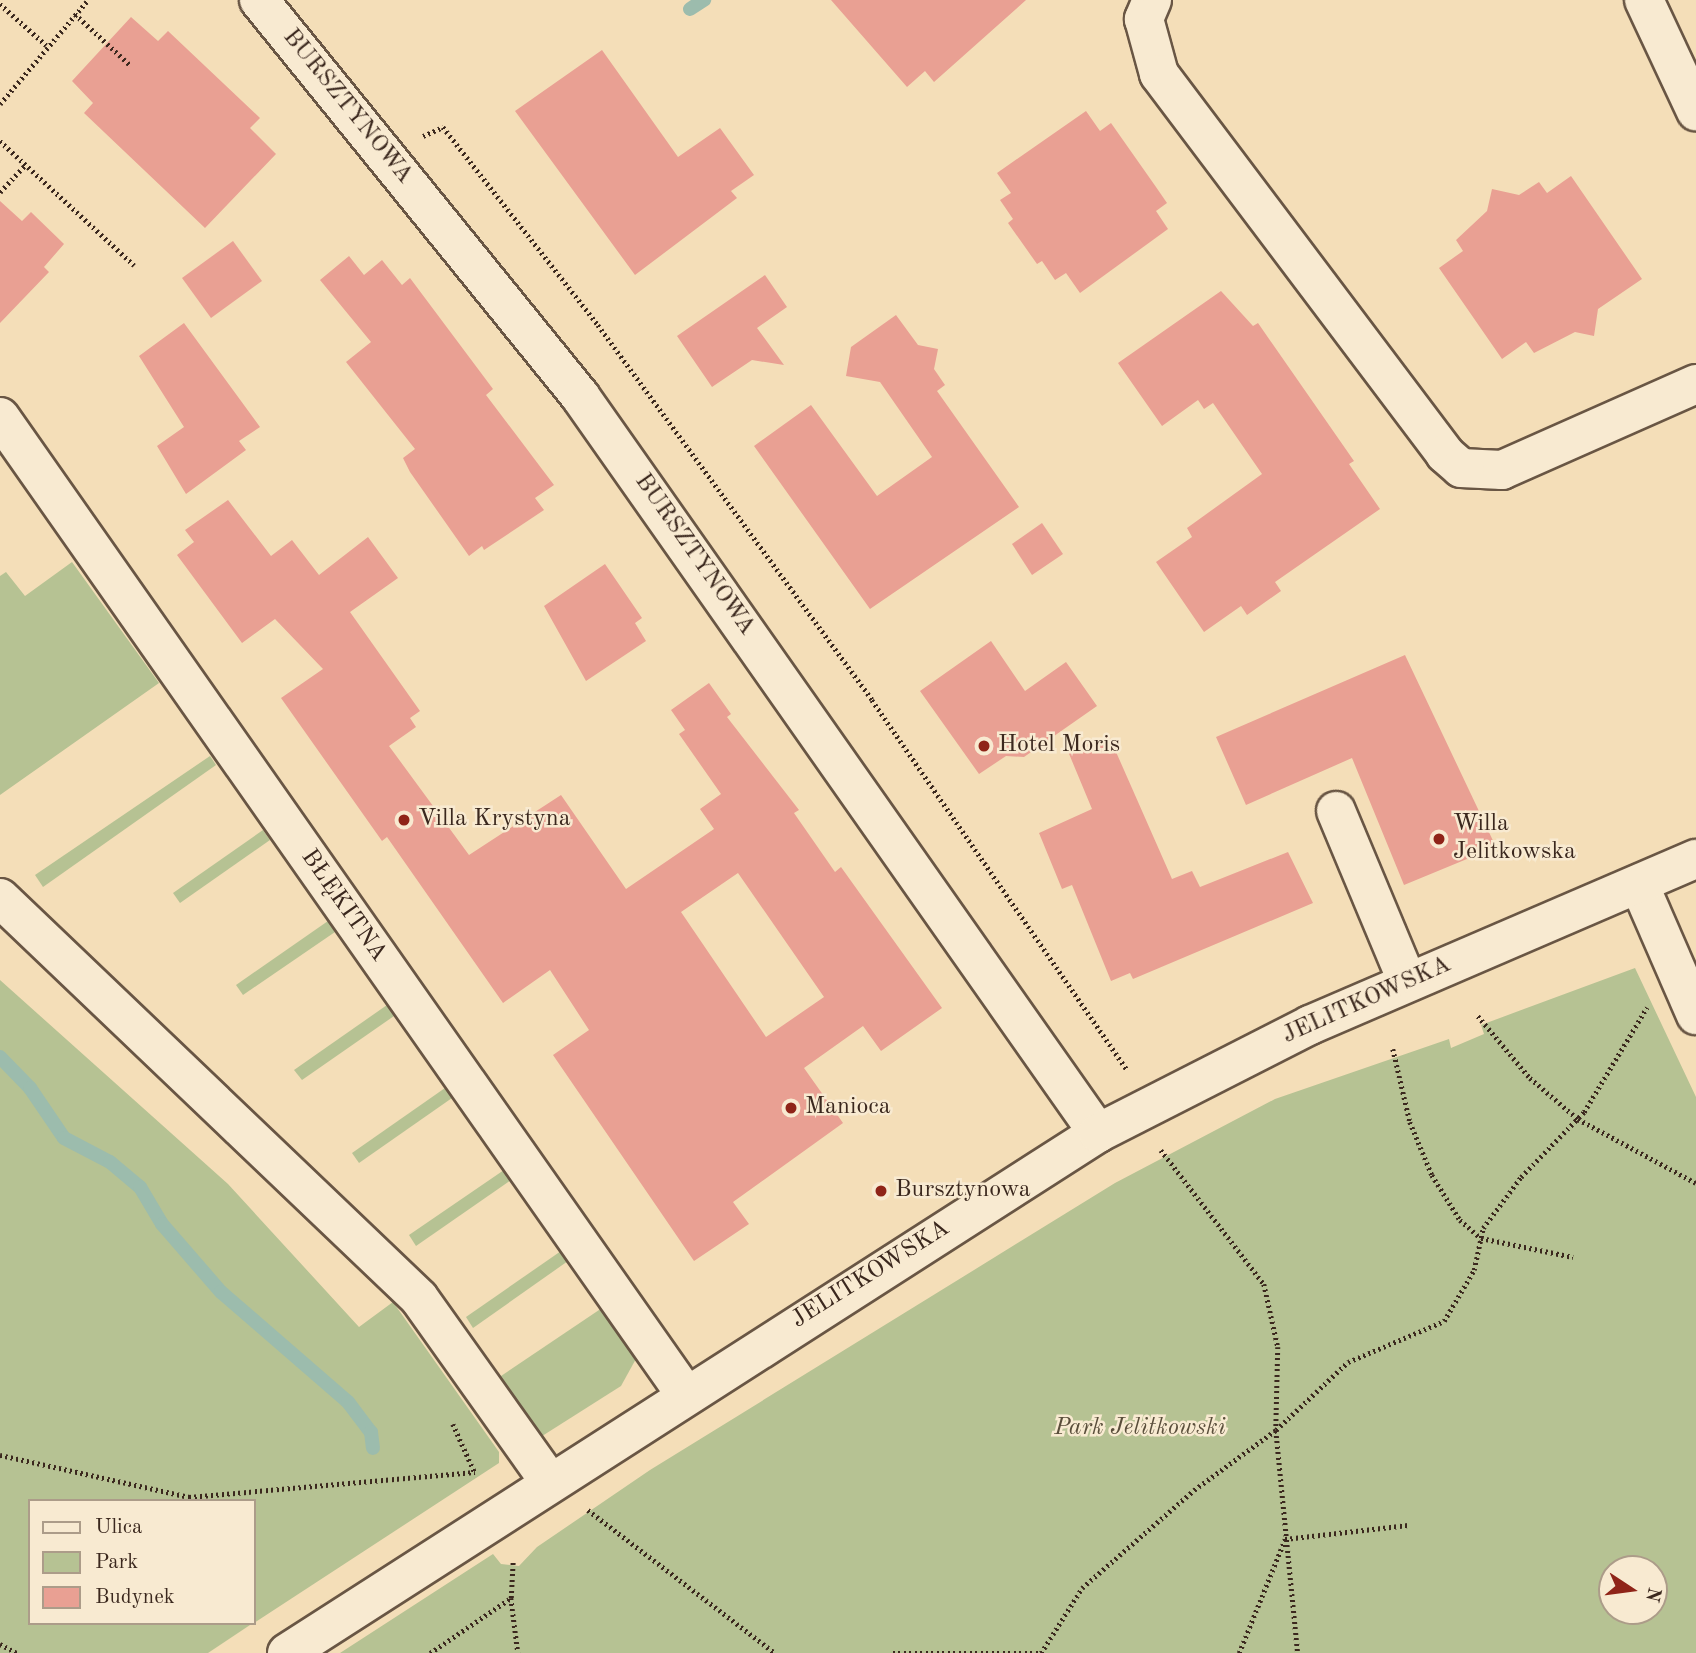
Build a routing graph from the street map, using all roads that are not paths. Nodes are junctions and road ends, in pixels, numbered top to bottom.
1 (259, 0) edge
2 (1152, 0) edge
3 (1644, 0) edge
4 (1696, 111) edge
5 (1696, 384) edge
6 (0, 417) edge
7 (1336, 811) dead end
8 (1696, 859) edge
9 (1639, 884) junction
10 (0, 898) edge
11 (1407, 981) junction
12 (1696, 1016) edge
13 (1098, 1133) junction
14 (685, 1394) junction
15 (550, 1482) junction
16 (286, 1653) edge

1 - 13 street, BURSZTYNOWA
2 - 5 street
3 - 4 street
6 - 14 street, BŁĘKITNA
7 - 11 street
8 - 9 street, JELITKOWSKA
9 - 11 street, JELITKOWSKA
9 - 12 street
10 - 15 street
11 - 13 street, JELITKOWSKA
13 - 14 street, JELITKOWSKA
14 - 15 street, JELITKOWSKA
15 - 16 street, JELITKOWSKA

